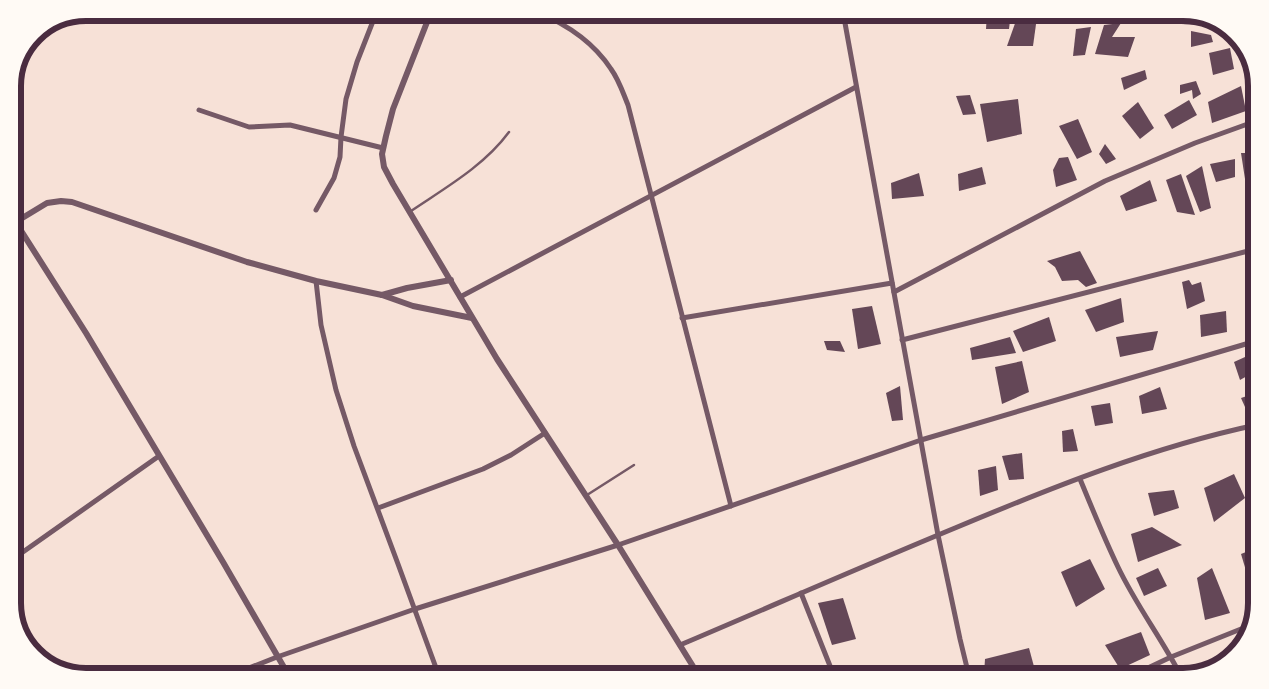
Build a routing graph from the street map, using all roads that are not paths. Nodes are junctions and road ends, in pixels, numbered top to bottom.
1 (373, 21) edge
2 (427, 21) edge
3 (556, 21) edge
4 (845, 21) edge
5 (1167, 21) edge
6 (1195, 22) edge
7 (856, 86) junction
8 (199, 110) dead end
9 (1248, 124) edge
10 (509, 132) dead end
11 (341, 137) junction
12 (383, 148) junction
13 (650, 196) junction
14 (316, 210) dead end
15 (409, 211) junction
16 (21, 217) edge
17 (21, 233) edge
18 (1248, 251) edge
19 (451, 280) junction
20 (316, 281) junction
21 (892, 283) junction
22 (894, 292) junction
23 (382, 295) junction
24 (460, 297) junction
25 (472, 318) junction
26 (682, 318) junction
27 (902, 340) junction
28 (1248, 343) edge
29 (1248, 427) edge
30 (545, 433) junction
31 (921, 440) junction
32 (159, 456) junction
33 (634, 465) dead end
34 (1080, 479) junction
35 (586, 496) junction
36 (731, 506) junction
37 (378, 508) junction
38 (938, 535) junction
39 (618, 545) junction
40 (21, 553) edge
41 (801, 593) junction
42 (415, 610) junction
43 (1242, 630) edge
44 (680, 645) junction
45 (277, 657) junction
46 (1171, 657) junction
47 (249, 668) edge
48 (284, 668) edge
49 (435, 668) edge
50 (694, 668) edge
51 (831, 668) edge
52 (967, 668) edge
53 (1148, 668) edge
54 (1177, 668) edge

1 - 11 street
2 - 12 street
3 - 13 street
4 - 7 street
5 - 6 street
7 - 13 street
7 - 21 street
8 - 11 street
9 - 22 street
10 - 15 lane
11 - 12 street
11 - 14 street
12 - 15 street
13 - 24 street
13 - 26 street
15 - 19 street
16 - 20 street
17 - 32 street
18 - 27 street
19 - 23 street
19 - 24 street
20 - 23 street
20 - 37 street
21 - 22 street
21 - 26 street
22 - 27 street
23 - 25 street
24 - 25 street
25 - 30 street
26 - 36 street
27 - 31 street
28 - 31 street
29 - 34 street
30 - 35 street
30 - 37 street
31 - 36 street
31 - 38 street
32 - 40 street
32 - 45 street
33 - 35 lane
34 - 38 street
34 - 46 street
35 - 39 street
36 - 39 street
37 - 42 street
38 - 41 street
38 - 52 street
39 - 42 street
39 - 44 street
41 - 44 street
41 - 51 street
42 - 45 street
42 - 49 street
43 - 46 street
44 - 50 street
45 - 47 street
45 - 48 street
46 - 53 street
46 - 54 street

